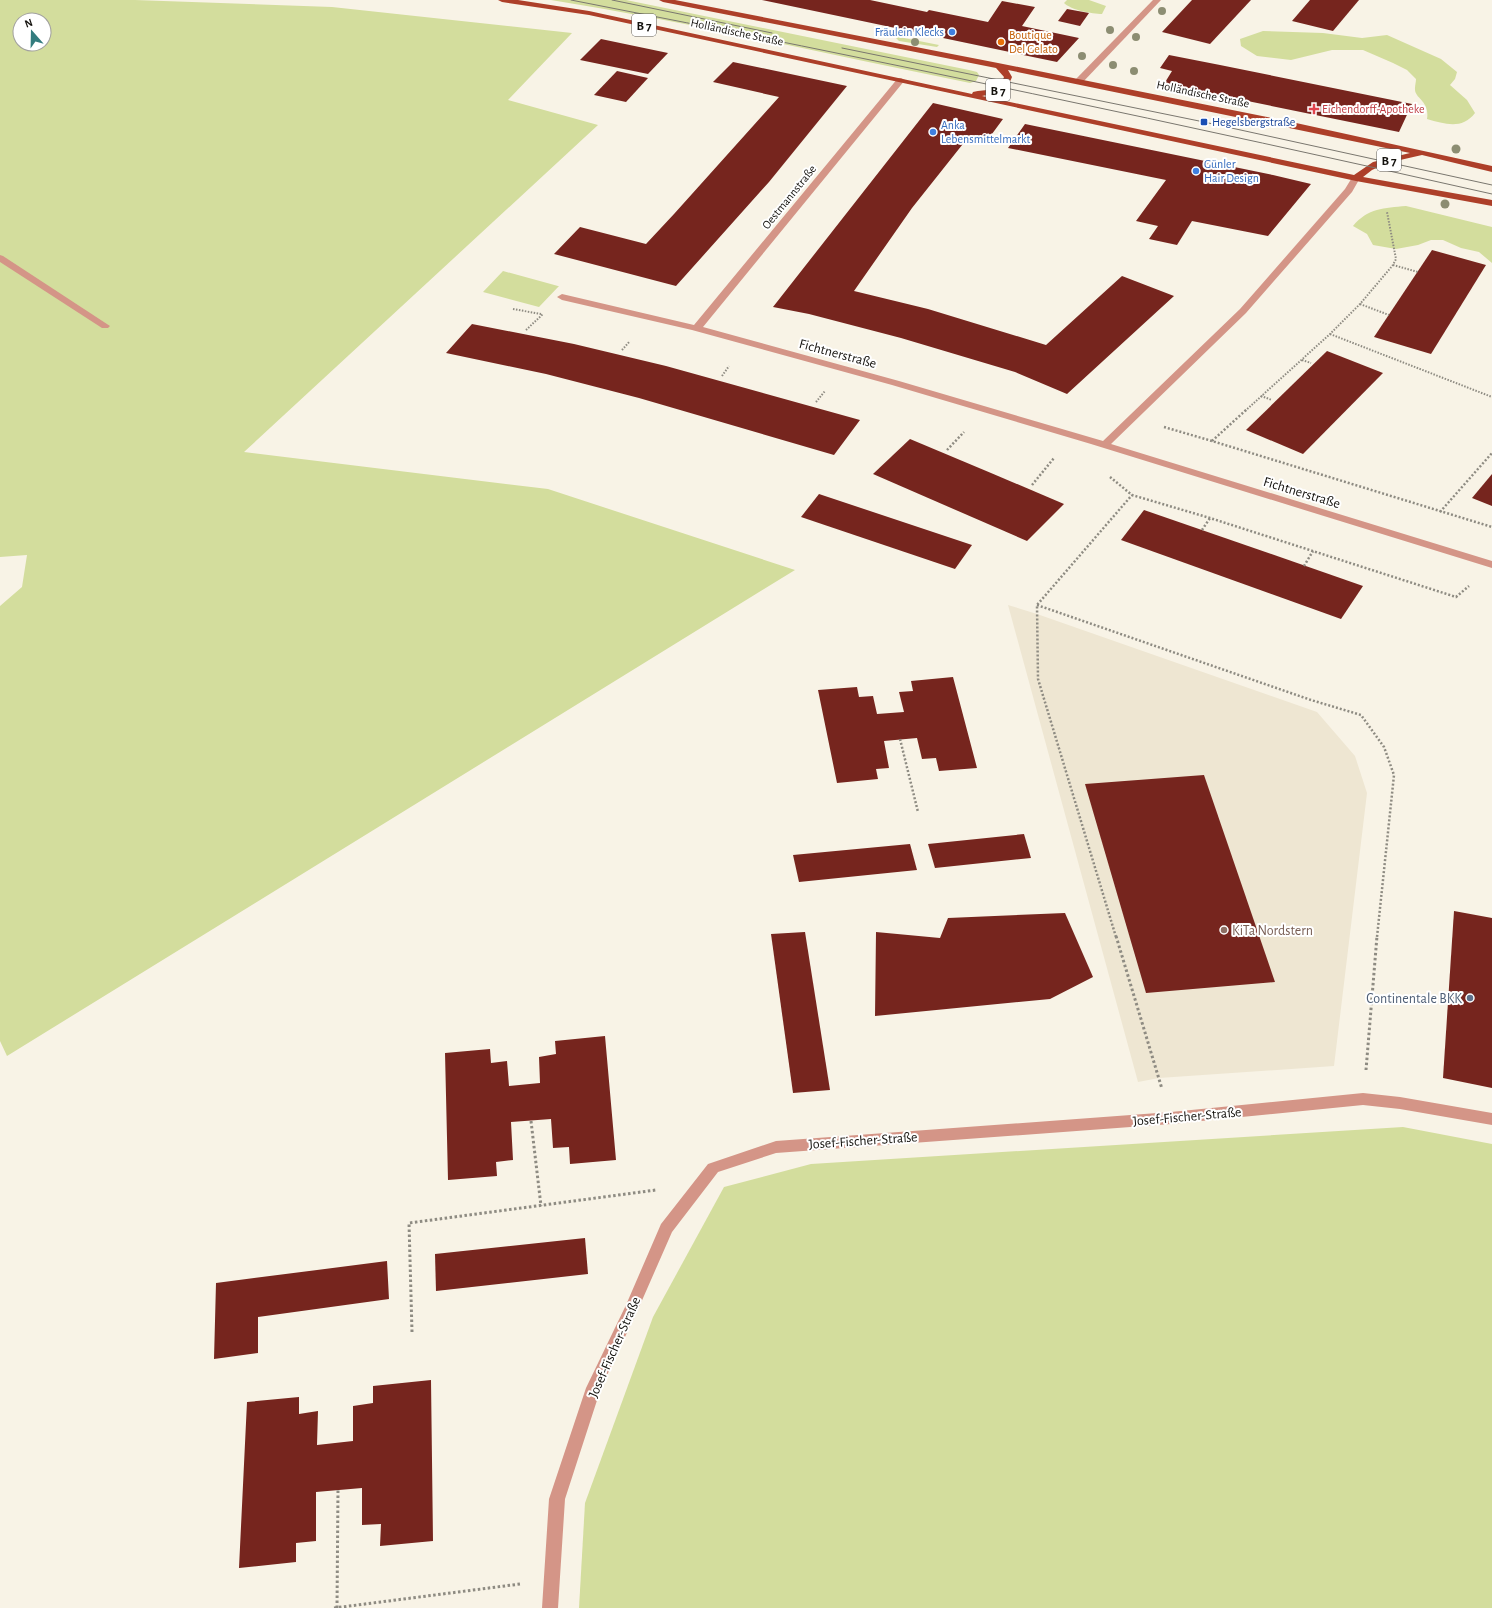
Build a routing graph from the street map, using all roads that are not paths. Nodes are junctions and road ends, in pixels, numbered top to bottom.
1 (502, 0) edge
2 (663, 0) edge
3 (1157, 0) edge
4 (998, 65) junction
5 (901, 80) junction
6 (1079, 81) junction
7 (965, 95) junction
8 (1427, 153) junction
9 (1492, 169) edge
10 (1356, 178) junction
11 (1492, 203) edge
12 (0, 258) edge
13 (562, 296) dead end
14 (105, 326) dead end
15 (696, 329) junction
16 (1104, 445) junction
17 (1492, 565) edge
18 (1492, 1119) edge
19 (550, 1608) edge

1 - 5 main road, Holländische Straße / B 7
2 - 4 main road, Holländische Straße / B 7
3 - 6 street
4 - 6 main road, Holländische Straße / B 7
4 - 7 main road, Holländische Straße / B 7
5 - 7 main road, Holländische Straße / B 7
5 - 15 street, Oestmannstraße
6 - 8 main road, Holländische Straße / B 7
7 - 10 main road, Holländische Straße / B 7
8 - 9 main road, Holländische Straße / B 7
8 - 10 main road, Holländische Straße / B 7
10 - 11 main road, Holländische Straße / B 7
10 - 16 street
12 - 14 street
13 - 15 street, Fichtnerstraße
15 - 16 street, Fichtnerstraße
16 - 17 street, Fichtnerstraße
18 - 19 street, Josef-Fischer-Straße

